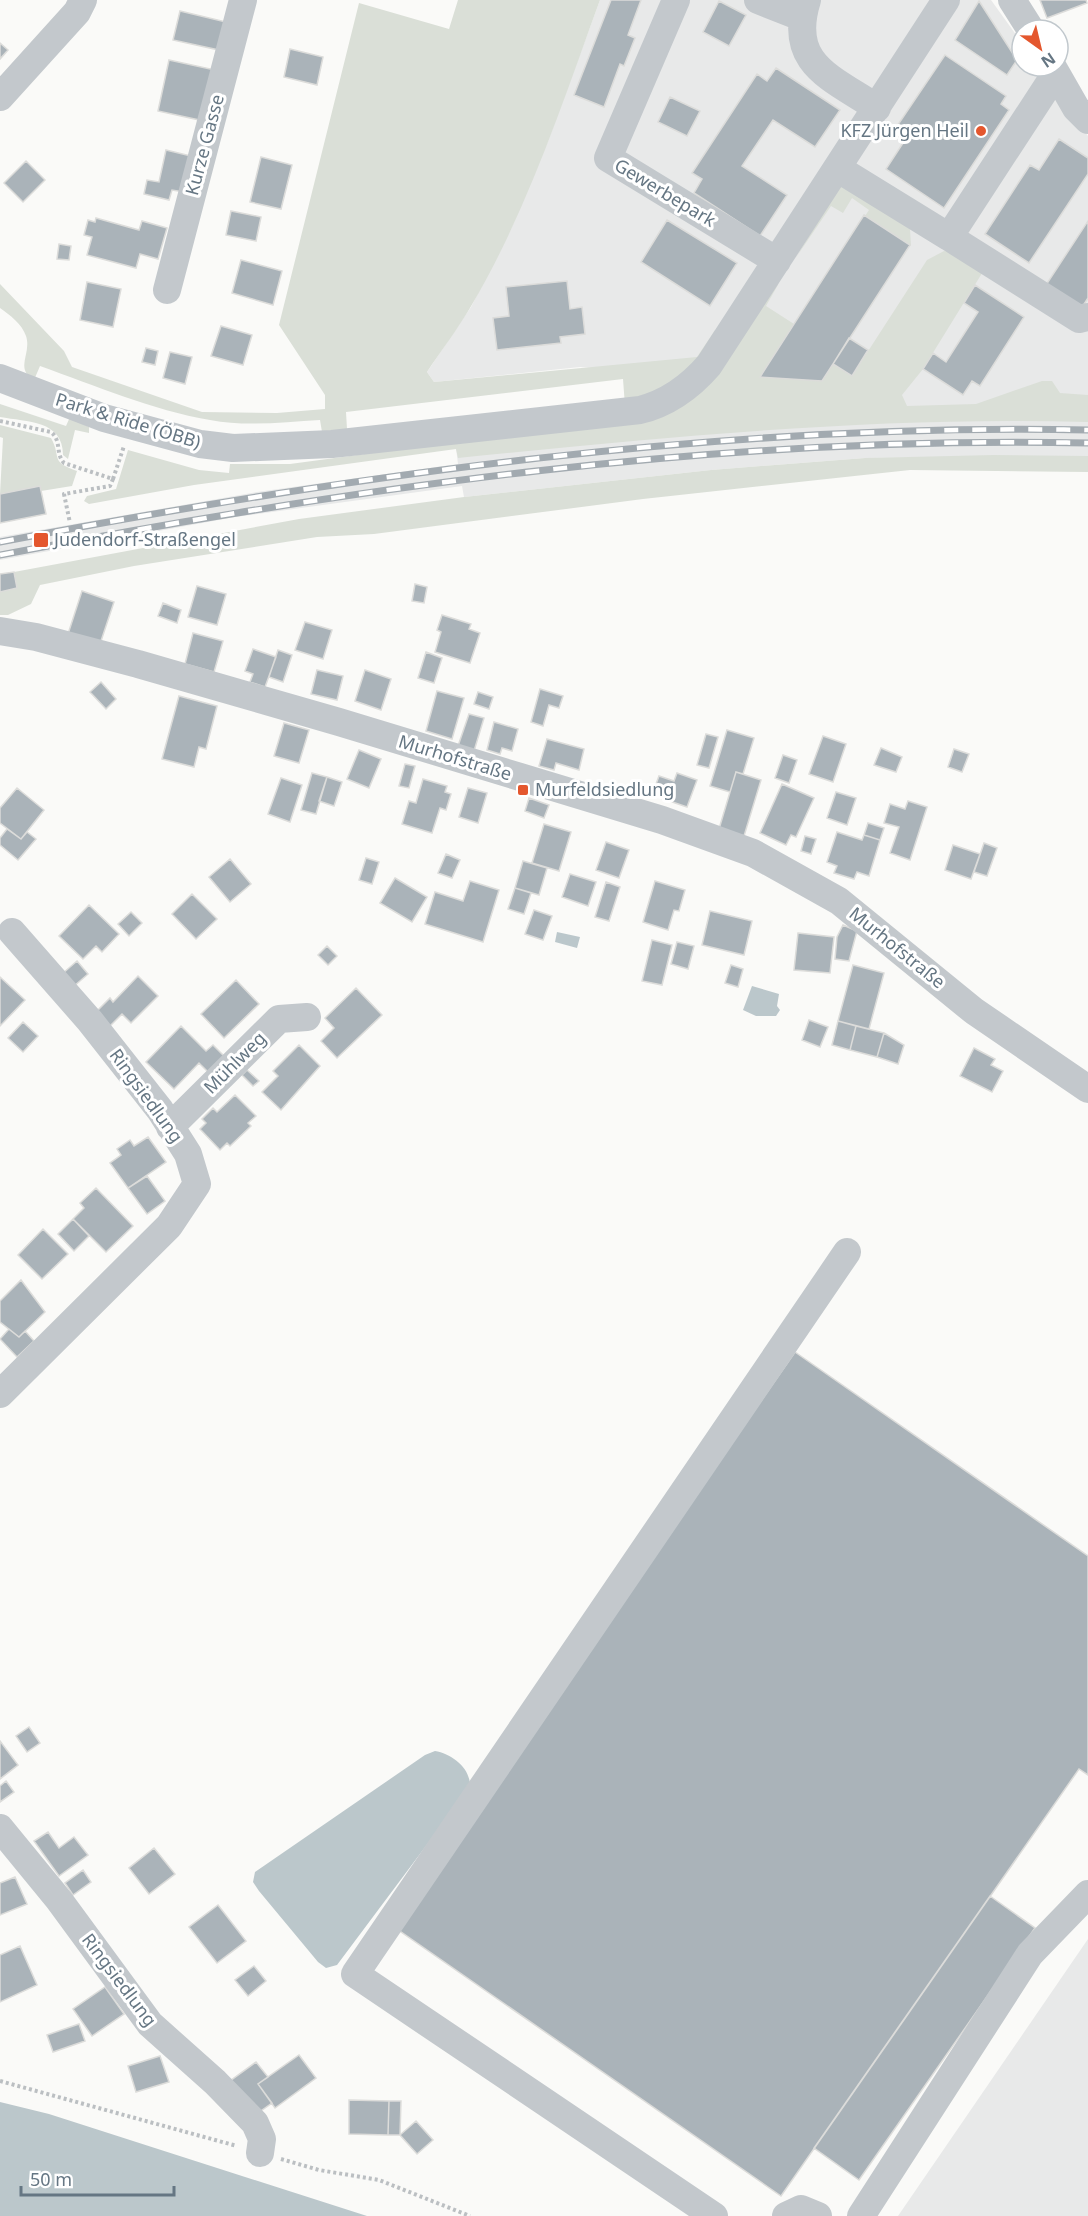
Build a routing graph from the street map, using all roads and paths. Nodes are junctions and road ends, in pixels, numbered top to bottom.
1 (83, 0) edge
2 (243, 0) edge
3 (676, 0) edge
4 (758, 0) edge
5 (946, 0) edge
6 (1012, 0) edge
7 (804, 8) edge
8 (1023, 18) edge
9 (1049, 78) edge
10 (1059, 78) edge
11 (0, 97) edge
12 (877, 108) junction
13 (1088, 120) edge
14 (837, 168) junction
15 (949, 237) junction
16 (777, 261) junction
17 (167, 290) dead end
18 (1088, 317) edge
19 (0, 378) edge
20 (0, 421) edge
21 (132, 426) junction
22 (112, 479) junction
23 (70, 524) dead end
24 (0, 631) edge
25 (4, 930) edge
26 (307, 1017) dead end
27 (1088, 1089) edge
28 (170, 1127) junction
29 (847, 1252) dead end
30 (0, 1394) edge
31 (0, 1828) edge
32 (1088, 1894) edge
33 (0, 2081) edge
34 (260, 2153) junction
35 (470, 2216) edge
36 (714, 2216) edge
37 (786, 2216) edge
38 (818, 2216) edge
39 (861, 2216) edge

1 - 11 street
2 - 17 street, Kurze Gasse
3 - 16 street, Gewerbepark
4 - 7 street
5 - 12 street
6 - 8 street
7 - 12 street
9 - 15 street
10 - 13 street
12 - 14 street
14 - 15 street
14 - 16 street
15 - 18 street
16 - 21 street, Park & Ride (ÖBB)
19 - 21 street, Park & Ride (ÖBB)
20 - 22 path
21 - 22 path
22 - 23 path
24 - 27 street, Murhofstraße
25 - 28 street, Ringsiedlung
26 - 28 street, Mühlweg
28 - 30 street, Ringsiedlung
29 - 36 street
31 - 34 street, Ringsiedlung
32 - 39 street
33 - 34 path
34 - 35 path
37 - 38 street

